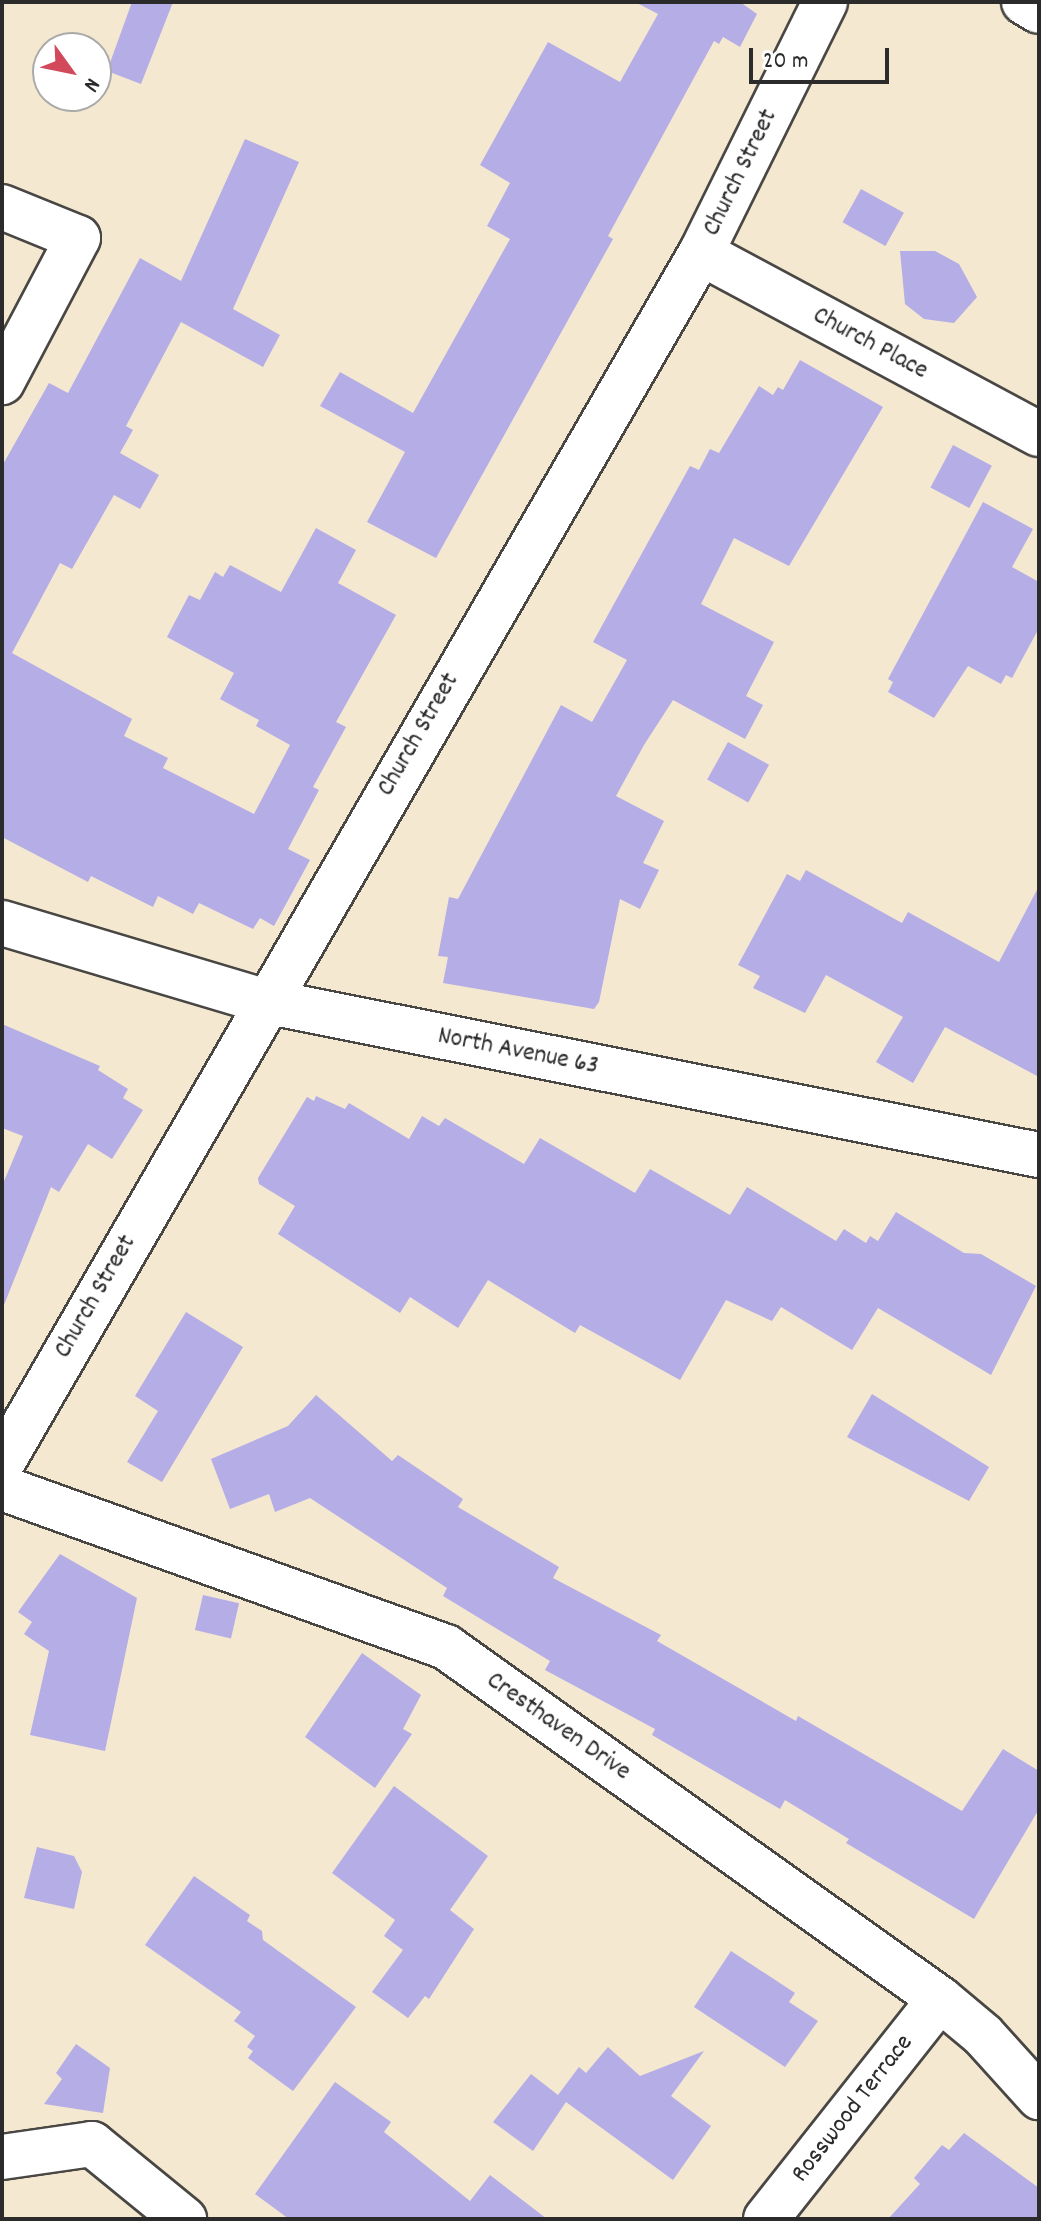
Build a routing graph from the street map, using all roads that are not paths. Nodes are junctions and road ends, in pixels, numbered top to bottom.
1 (825, 2) edge
2 (1024, 2) edge
3 (1039, 11) edge
4 (2, 207) edge
5 (701, 253) junction
6 (2, 382) edge
7 (1039, 434) edge
8 (2, 923) edge
9 (264, 1001) junction
10 (1039, 1155) edge
11 (2, 1463) edge
12 (2, 1488) edge
13 (940, 1999) junction
14 (1039, 2097) edge
15 (2, 2157) edge
16 (184, 2219) edge
17 (766, 2219) edge

1 - 5 street, Church Street
2 - 3 street
4 - 6 street
5 - 7 street, Church Place
5 - 9 street, Church Street
8 - 9 street, North Avenue 63
9 - 10 street, North Avenue 63
9 - 11 street, Church Street
12 - 13 street, Cresthaven Drive
13 - 14 street, Cresthaven Drive
13 - 17 street, Rosswood Terrace
15 - 16 street

